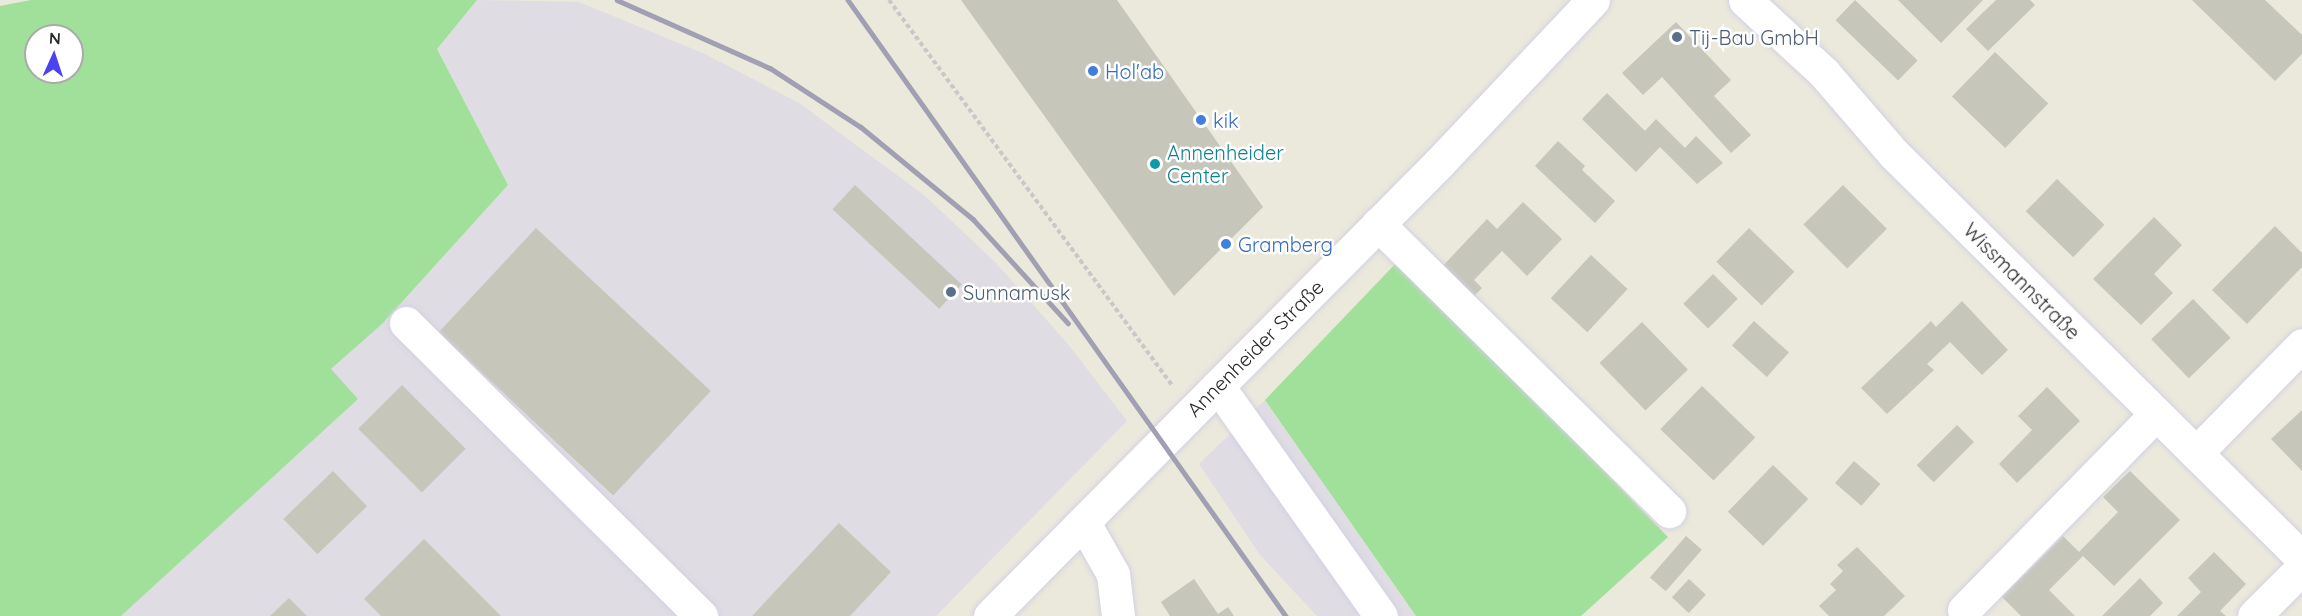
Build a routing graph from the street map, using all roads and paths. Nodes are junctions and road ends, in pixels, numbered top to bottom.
1 (889, 0) edge
2 (1593, 0) edge
3 (1745, 0) edge
4 (1377, 224) junction
5 (406, 324) dead end
6 (2302, 345) edge
7 (1218, 386) junction
8 (1192, 412) junction
9 (2156, 414) junction
10 (2196, 453) junction
11 (1669, 511) dead end
12 (1084, 523) junction
13 (2302, 558) edge
14 (2302, 568) edge
15 (1964, 610) dead end
16 (701, 616) edge
17 (990, 616) edge
18 (1118, 616) edge
19 (1381, 616) edge
20 (2254, 616) edge

1 - 8 path
2 - 4 street, Annenheider Straße
3 - 9 street, Wissmannstraße
4 - 7 street, Annenheider Straße
4 - 11 street
5 - 16 street
6 - 10 street
7 - 8 street, Annenheider Straße
7 - 19 street
8 - 12 street, Annenheider Straße
9 - 10 street, Wissmannstraße
9 - 15 street
10 - 13 street, Wissmannstraße
12 - 17 street, Annenheider Straße
12 - 18 street
14 - 20 street

